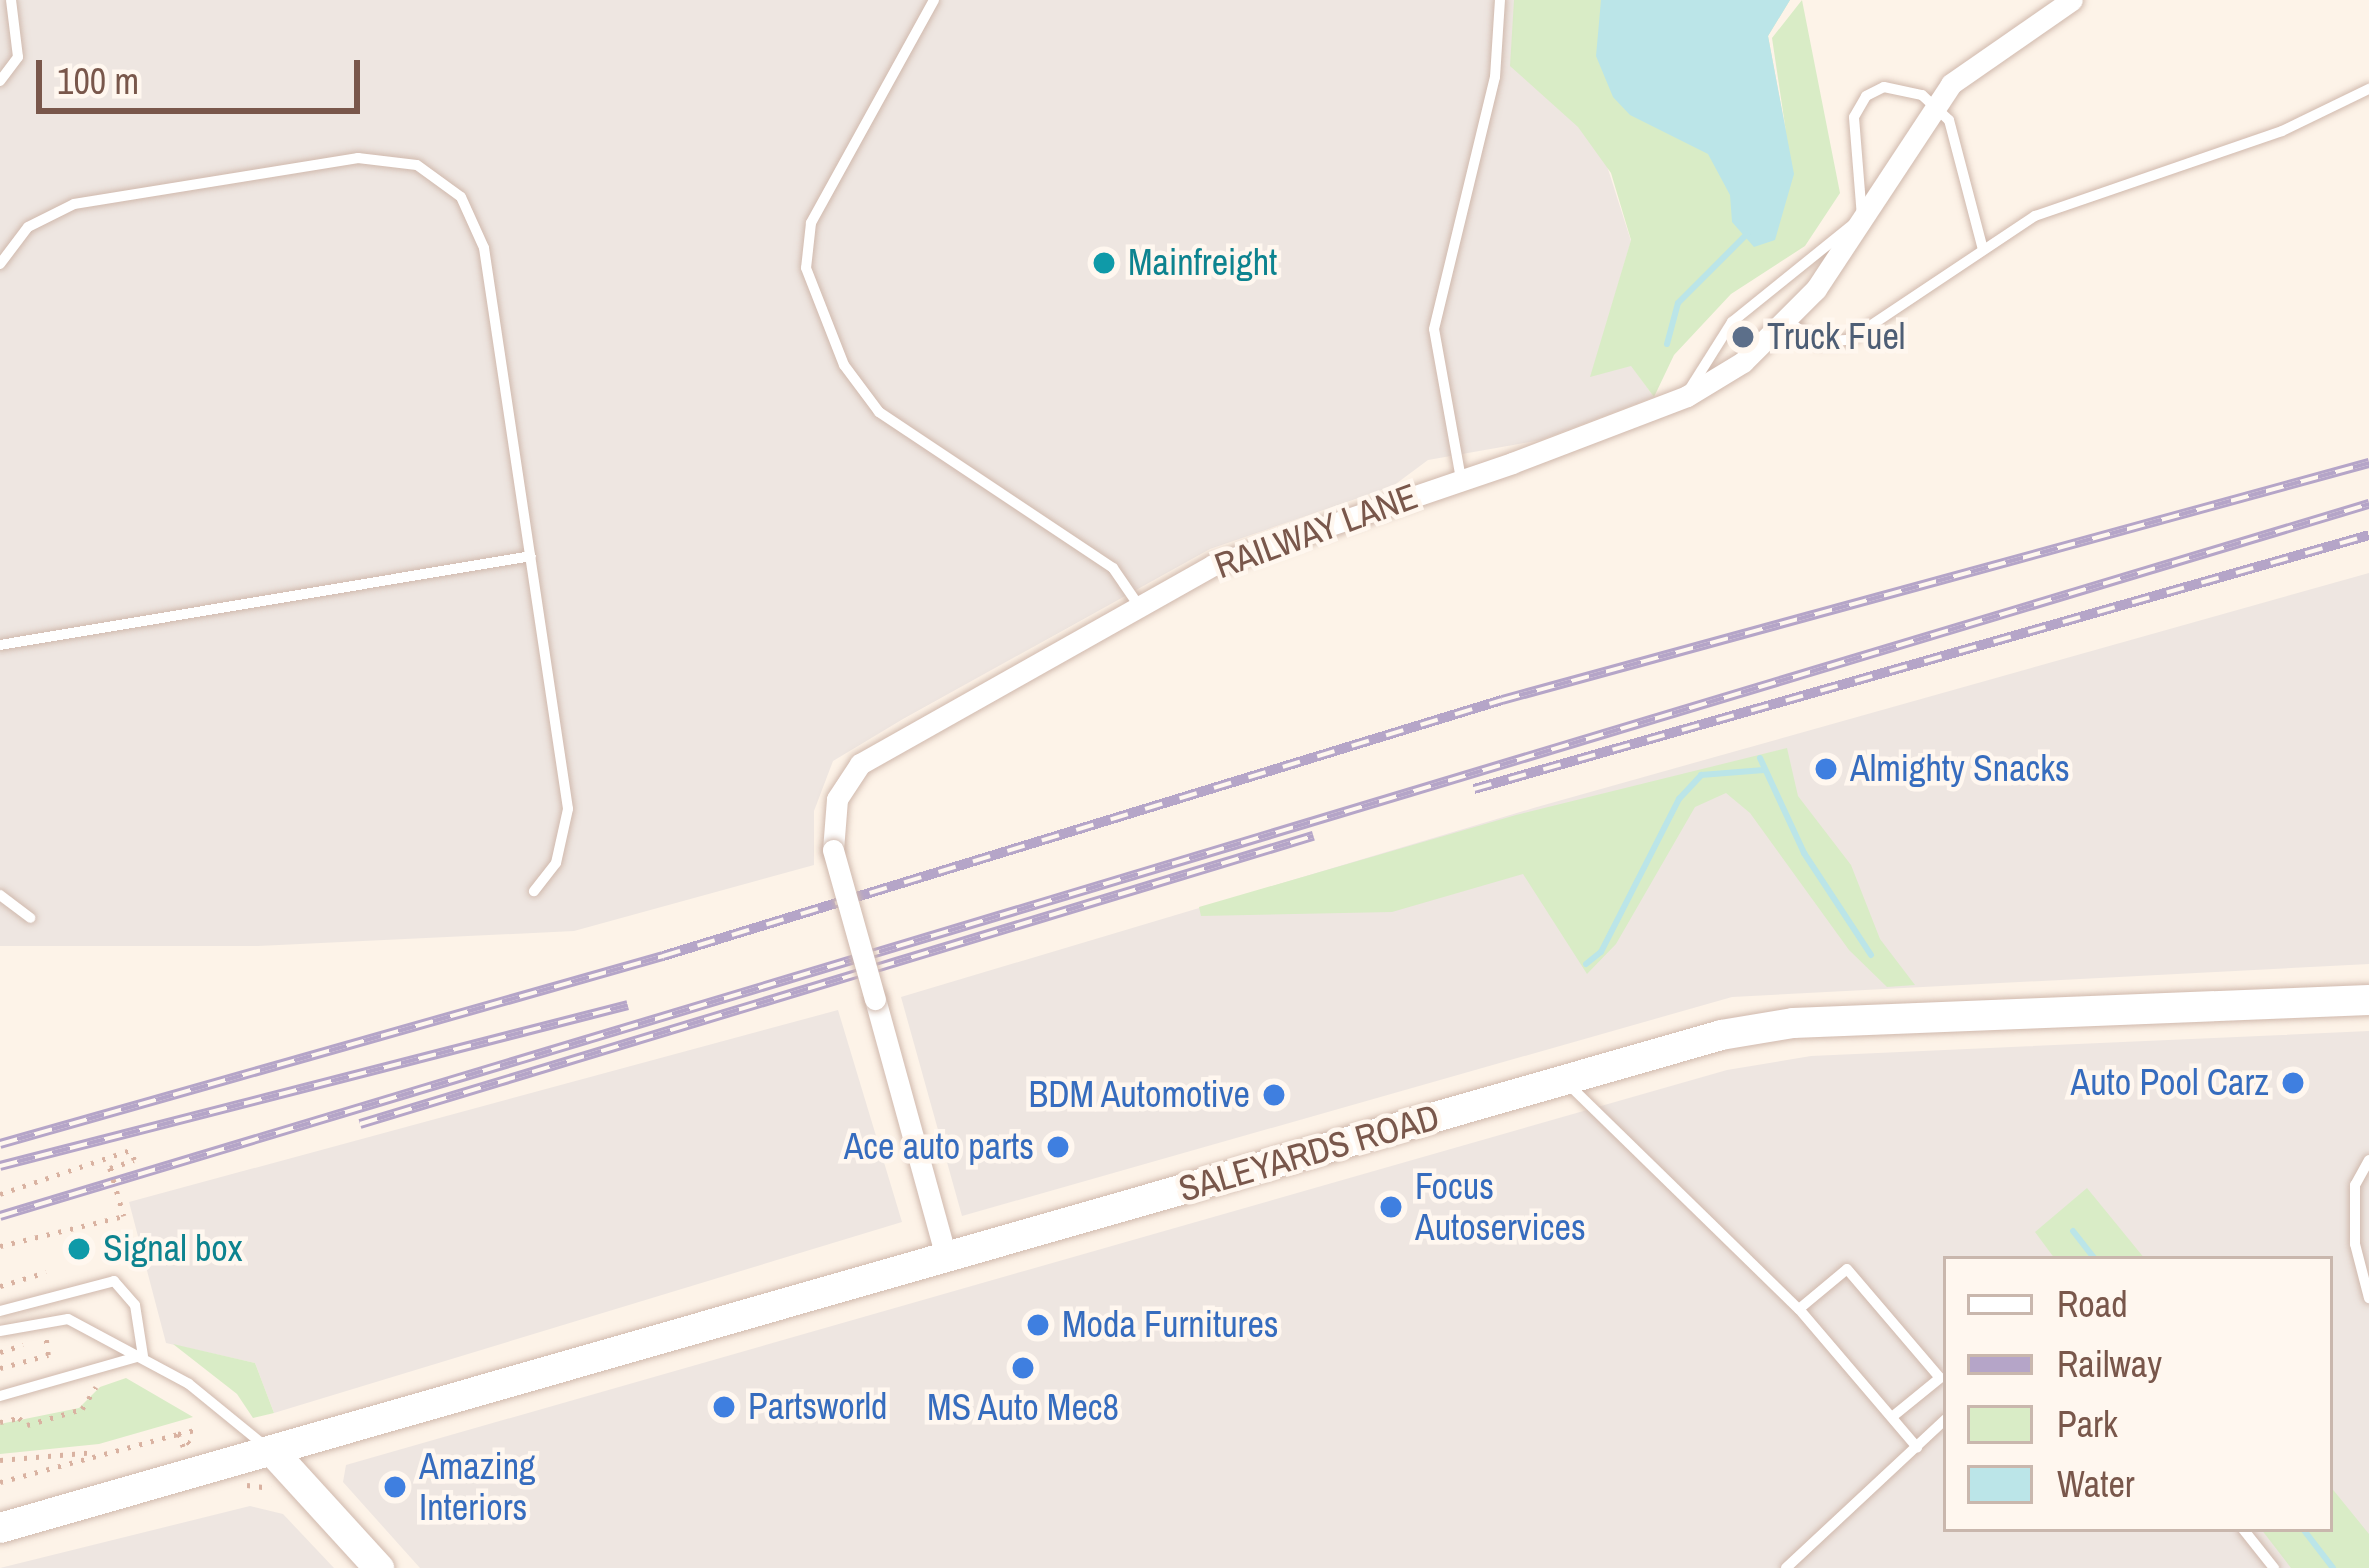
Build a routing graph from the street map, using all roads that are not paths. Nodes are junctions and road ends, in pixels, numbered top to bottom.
1 (11, 0) edge
2 (934, 0) edge
3 (1500, 0) edge
4 (2072, 0) edge
5 (0, 81) edge
6 (2369, 88) edge
7 (1936, 103) junction
8 (1862, 217) junction
9 (1983, 250) junction
10 (0, 264) edge
11 (1789, 322) junction
12 (1687, 396) junction
13 (1461, 479) junction
14 (531, 556) junction
15 (1139, 606) junction
16 (0, 645) edge
17 (534, 891) dead end
18 (0, 895) edge
19 (30, 918) dead end
20 (2369, 1000) edge
21 (1563, 1080) junction
22 (2369, 1160) edge
23 (946, 1257) junction
24 (2369, 1298) edge
25 (1799, 1310) junction
26 (0, 1311) edge
27 (0, 1331) edge
28 (143, 1355) junction
29 (1943, 1380) edge
30 (0, 1396) edge
31 (1892, 1417) junction
32 (1943, 1422) edge
33 (1917, 1447) junction
34 (272, 1451) junction
35 (0, 1528) edge
36 (2244, 1532) edge
37 (379, 1568) edge
38 (1786, 1568) edge
39 (2274, 1568) edge

1 - 5 lane
2 - 15 lane
3 - 13 lane
4 - 7 street, RAILWAY LANE
6 - 9 lane
7 - 8 street, RAILWAY LANE
7 - 8 lane
7 - 9 lane
8 - 11 street, RAILWAY LANE
8 - 12 lane
9 - 11 lane
10 - 14 lane
11 - 12 street, RAILWAY LANE
12 - 13 street, RAILWAY LANE
13 - 15 street, RAILWAY LANE
14 - 16 lane
14 - 17 lane
15 - 23 street, RAILWAY LANE, bridge
18 - 19 lane
20 - 21 main road, SALEYARDS ROAD
21 - 23 main road, SALEYARDS ROAD
21 - 25 lane
22 - 24 lane
23 - 34 main road, SALEYARDS ROAD
25 - 29 lane
25 - 31 lane
26 - 28 lane
27 - 28 lane
28 - 30 lane
28 - 34 lane
29 - 31 lane
31 - 33 lane
32 - 33 lane
33 - 38 lane
34 - 35 main road, SALEYARDS ROAD
34 - 37 main road
36 - 39 lane

